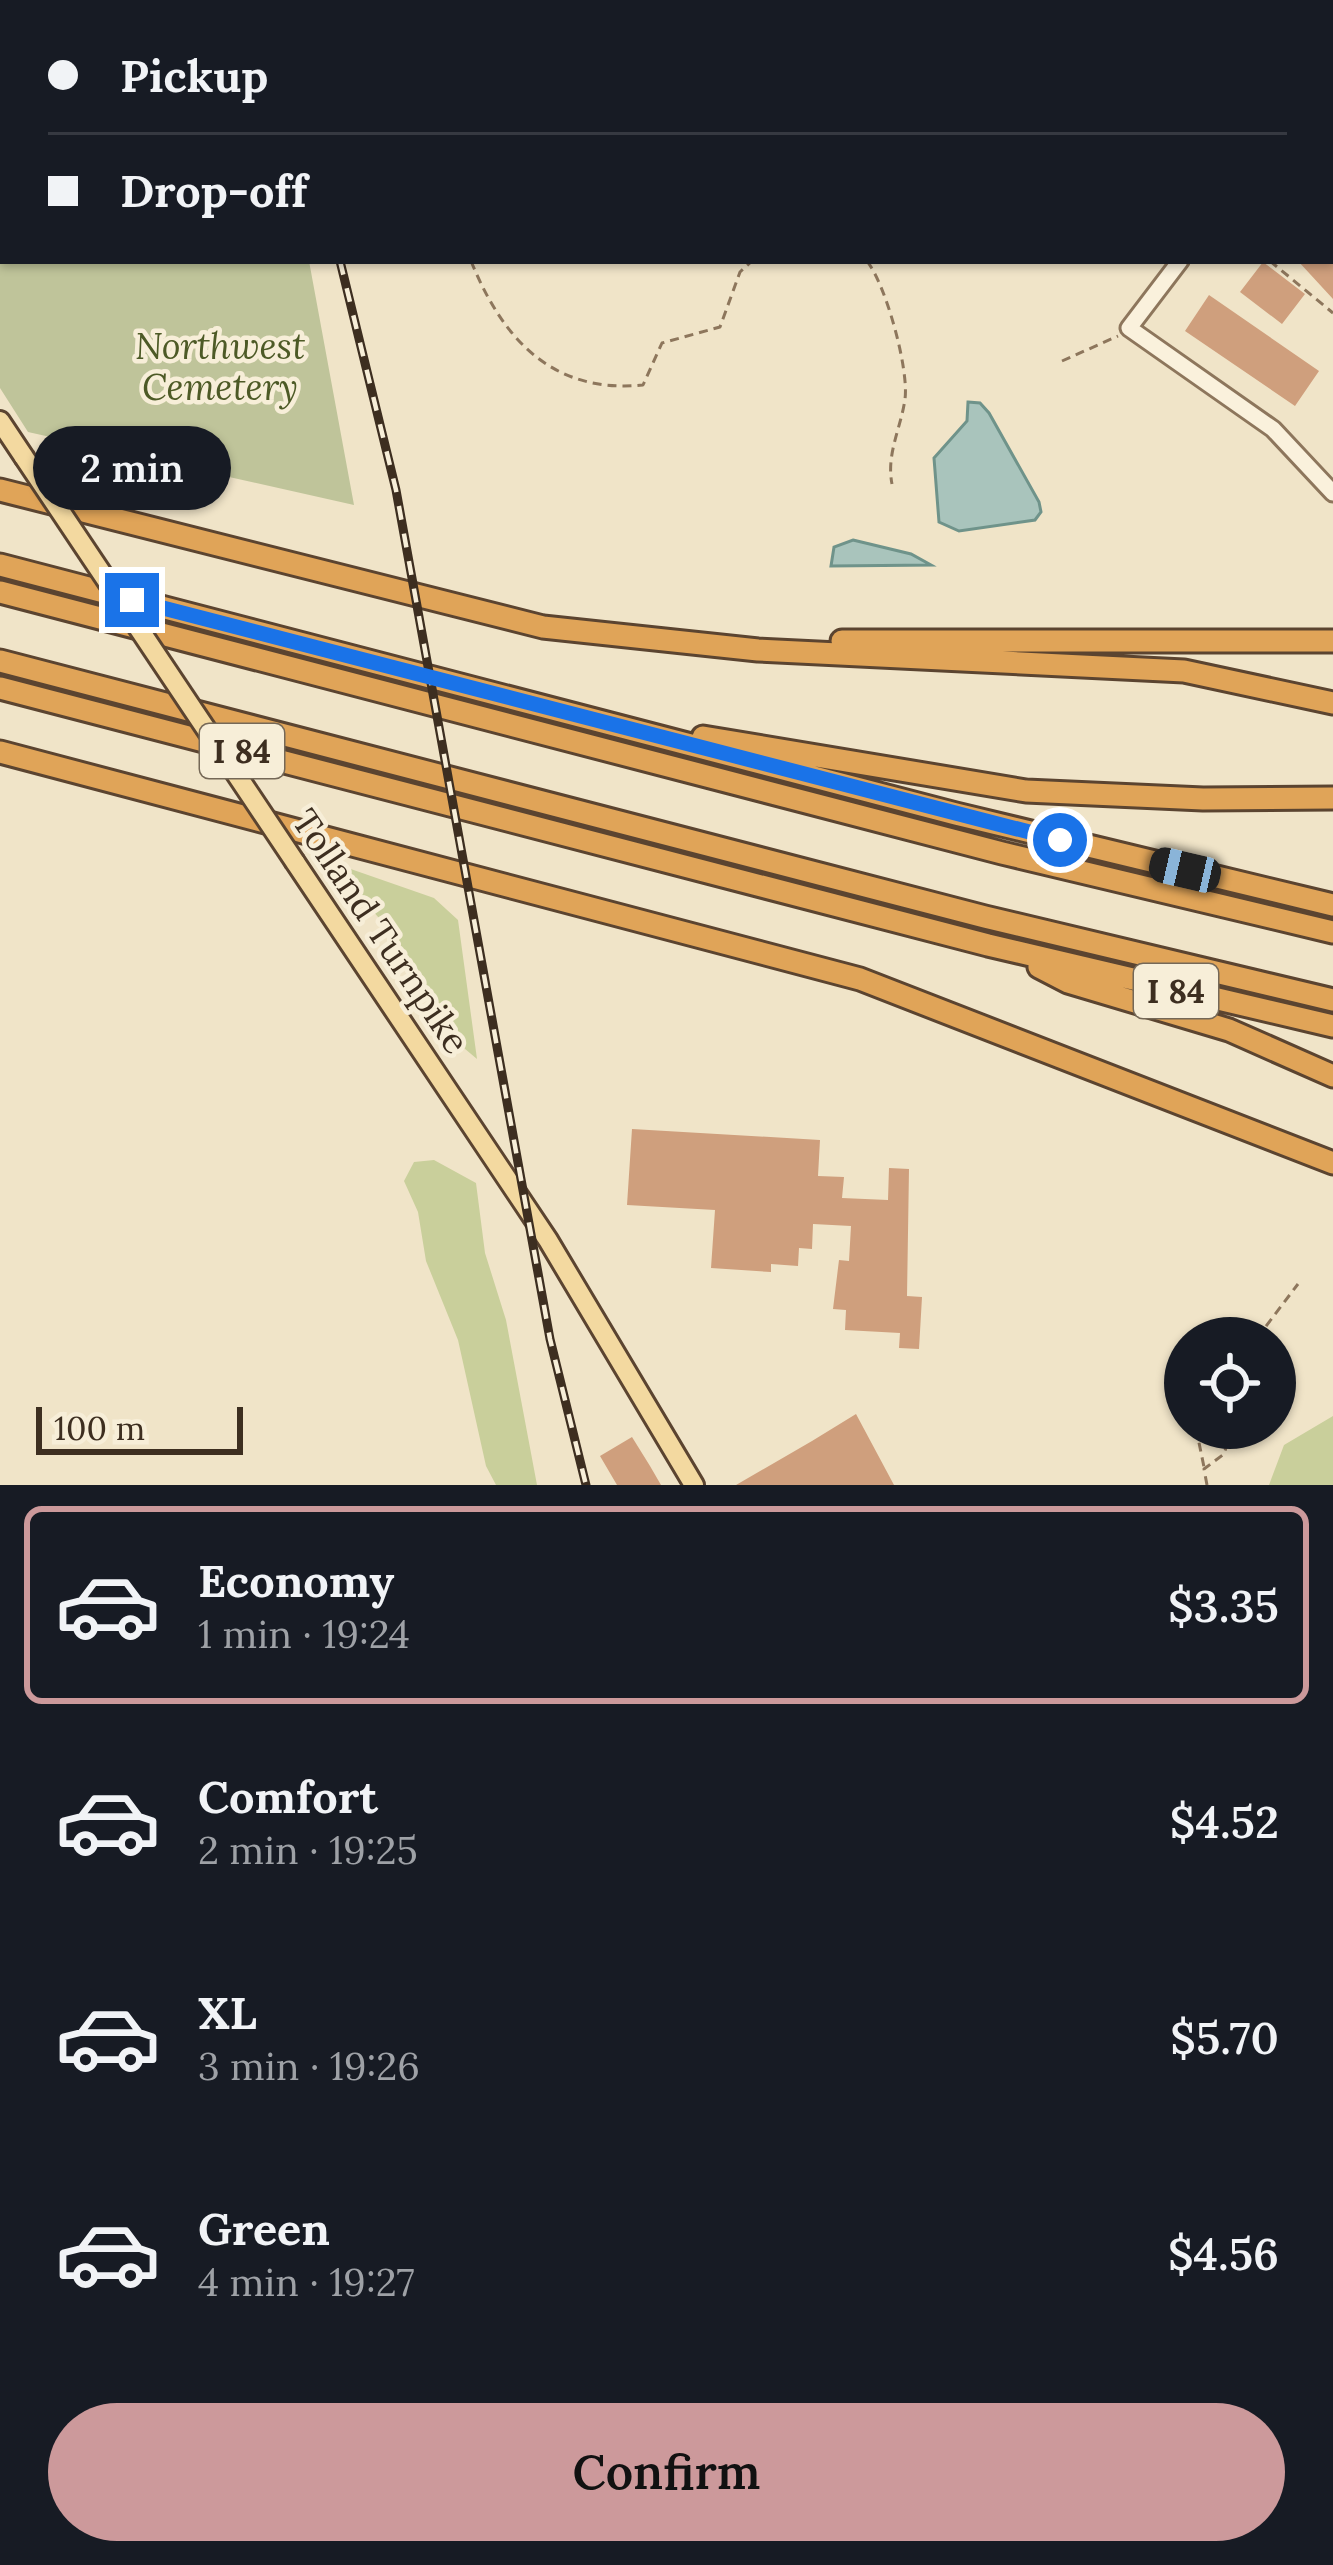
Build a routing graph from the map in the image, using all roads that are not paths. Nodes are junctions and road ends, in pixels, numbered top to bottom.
1 (1178, 264) edge
2 (0, 422) edge
3 (0, 490) edge
4 (1333, 493) edge
5 (0, 565) edge
6 (0, 592) edge
7 (1333, 641) edge
8 (703, 644) junction
9 (0, 661) edge
10 (0, 688) edge
11 (1333, 704) edge
12 (662, 737) junction
13 (0, 752) edge
14 (1333, 798) edge
15 (1333, 904) edge
16 (1333, 932) edge
17 (1018, 953) junction
18 (1333, 1000) edge
19 (1333, 1026) edge
20 (1333, 1076) edge
21 (1333, 1163) edge
22 (694, 1485) edge

1 - 4 street
2 - 22 main road, Tolland Turnpike, bridge
3 - 8 highway
5 - 12 highway
6 - 16 highway
7 - 8 highway
8 - 11 highway
9 - 18 highway
10 - 17 highway, I 84
12 - 14 highway
12 - 15 highway
13 - 21 highway
17 - 19 highway, I 84
17 - 20 highway

